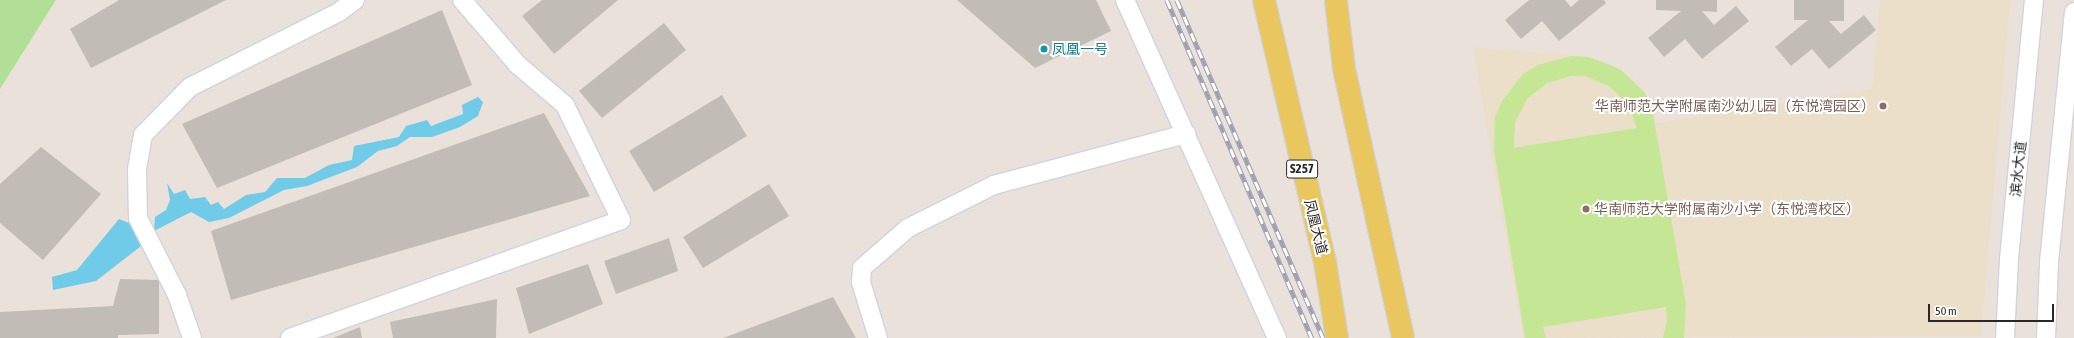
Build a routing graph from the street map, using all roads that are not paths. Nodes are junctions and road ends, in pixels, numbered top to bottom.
1 (355, 0) edge
2 (462, 0) edge
3 (1125, 0) edge
4 (1264, 0) edge
5 (1326, 0) edge
6 (1336, 0) edge
7 (2034, 0) edge
8 (2074, 12) edge
9 (1344, 69) junction
10 (1186, 134) junction
11 (192, 338) edge
12 (290, 338) edge
13 (878, 338) edge
14 (1277, 338) edge
15 (1337, 338) edge
16 (1403, 338) edge
17 (2005, 338) edge
18 (2046, 338) edge

1 - 11 street
2 - 12 street
3 - 10 street
4 - 15 main road, 凤凰大道 / S257
5 - 9 main road
6 - 9 main road
7 - 17 street, 滨水大道
8 - 18 street
9 - 16 main road
10 - 13 street
10 - 14 street

